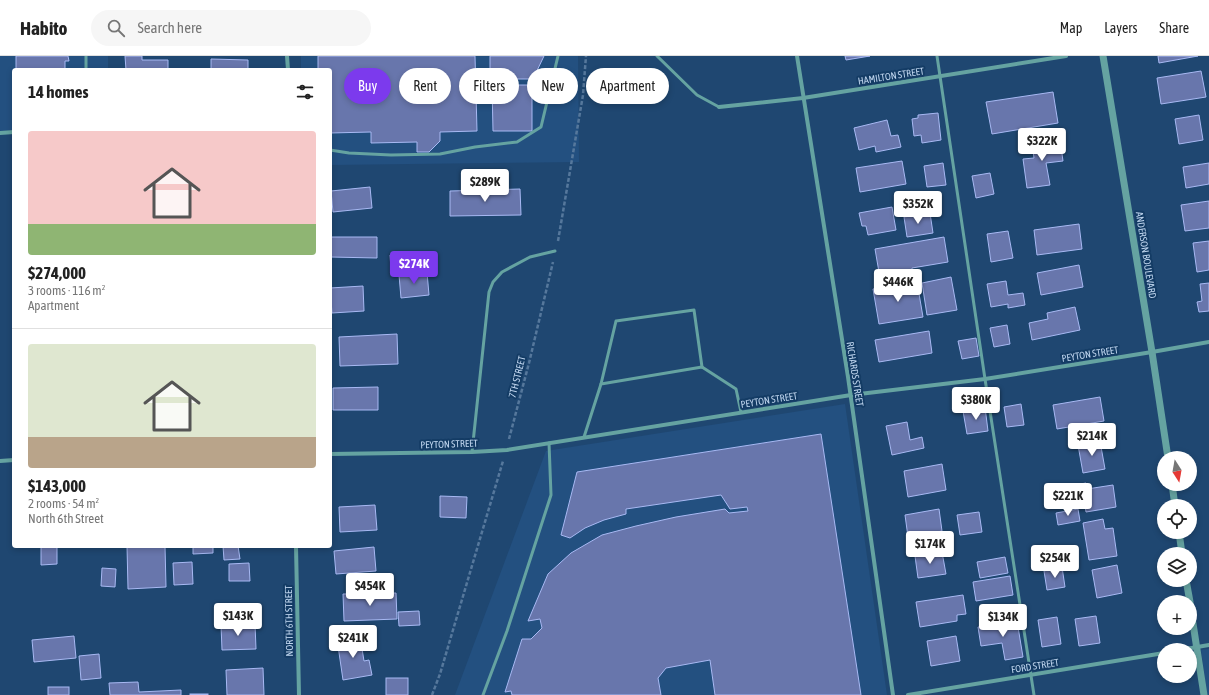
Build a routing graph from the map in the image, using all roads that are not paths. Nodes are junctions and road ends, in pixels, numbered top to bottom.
1 (86, 56) edge
2 (287, 56) edge
3 (558, 56) edge
4 (657, 56) edge
5 (797, 56) edge
6 (937, 56) edge
7 (1066, 56) edge
8 (1103, 56) edge
9 (86, 68) edge
10 (288, 68) edge
11 (940, 76) junction
12 (803, 98) junction
13 (719, 107) joint
14 (12, 132) edge
15 (0, 133) edge
16 (332, 150) edge
17 (555, 251) road end
18 (1209, 342) edge
19 (1152, 352) junction
20 (702, 367) junction
21 (985, 379) junction
22 (601, 384) junction
23 (851, 395) junction
24 (741, 412) junction
25 (584, 437) junction
26 (549, 443) junction
27 (1167, 451) edge
28 (472, 452) junction
29 (332, 454) edge
30 (12, 460) edge
31 (0, 461) edge
32 (296, 548) edge
33 (1209, 645) edge
34 (1197, 647) edge
35 (1197, 653) edge
36 (1157, 654) edge
37 (1031, 675) junction
38 (299, 695) edge
39 (483, 695) edge
40 (893, 695) edge
41 (908, 695) edge
42 (1034, 695) edge
43 (1204, 695) edge

1 - 9 lane
2 - 10 street
3 - 16 lane
4 - 13 lane
5 - 12 street, RICHARDS STREET
6 - 11 lane
7 - 11 street, HAMILTON STREET
8 - 19 street, ANDERSON BOULEVARD
11 - 12 street, HAMILTON STREET
11 - 21 lane
12 - 13 street, HAMILTON STREET
12 - 23 street, RICHARDS STREET
14 - 15 street
17 - 28 lane
18 - 19 street, PEYTON STREET
19 - 21 street, PEYTON STREET
19 - 27 street, ANDERSON BOULEVARD
20 - 22 lane
20 - 22 lane
20 - 24 lane
21 - 23 street, PEYTON STREET
21 - 37 lane
22 - 25 lane
23 - 24 street, PEYTON STREET
23 - 40 street, RICHARDS STREET
24 - 25 street, PEYTON STREET
25 - 26 street, PEYTON STREET
26 - 28 street, PEYTON STREET
26 - 39 lane
28 - 29 street, PEYTON STREET
30 - 31 street
32 - 38 street, NORTH 6TH STREET
33 - 34 street
35 - 43 street
36 - 37 street, FORD STREET
37 - 41 street, FORD STREET
37 - 42 lane

